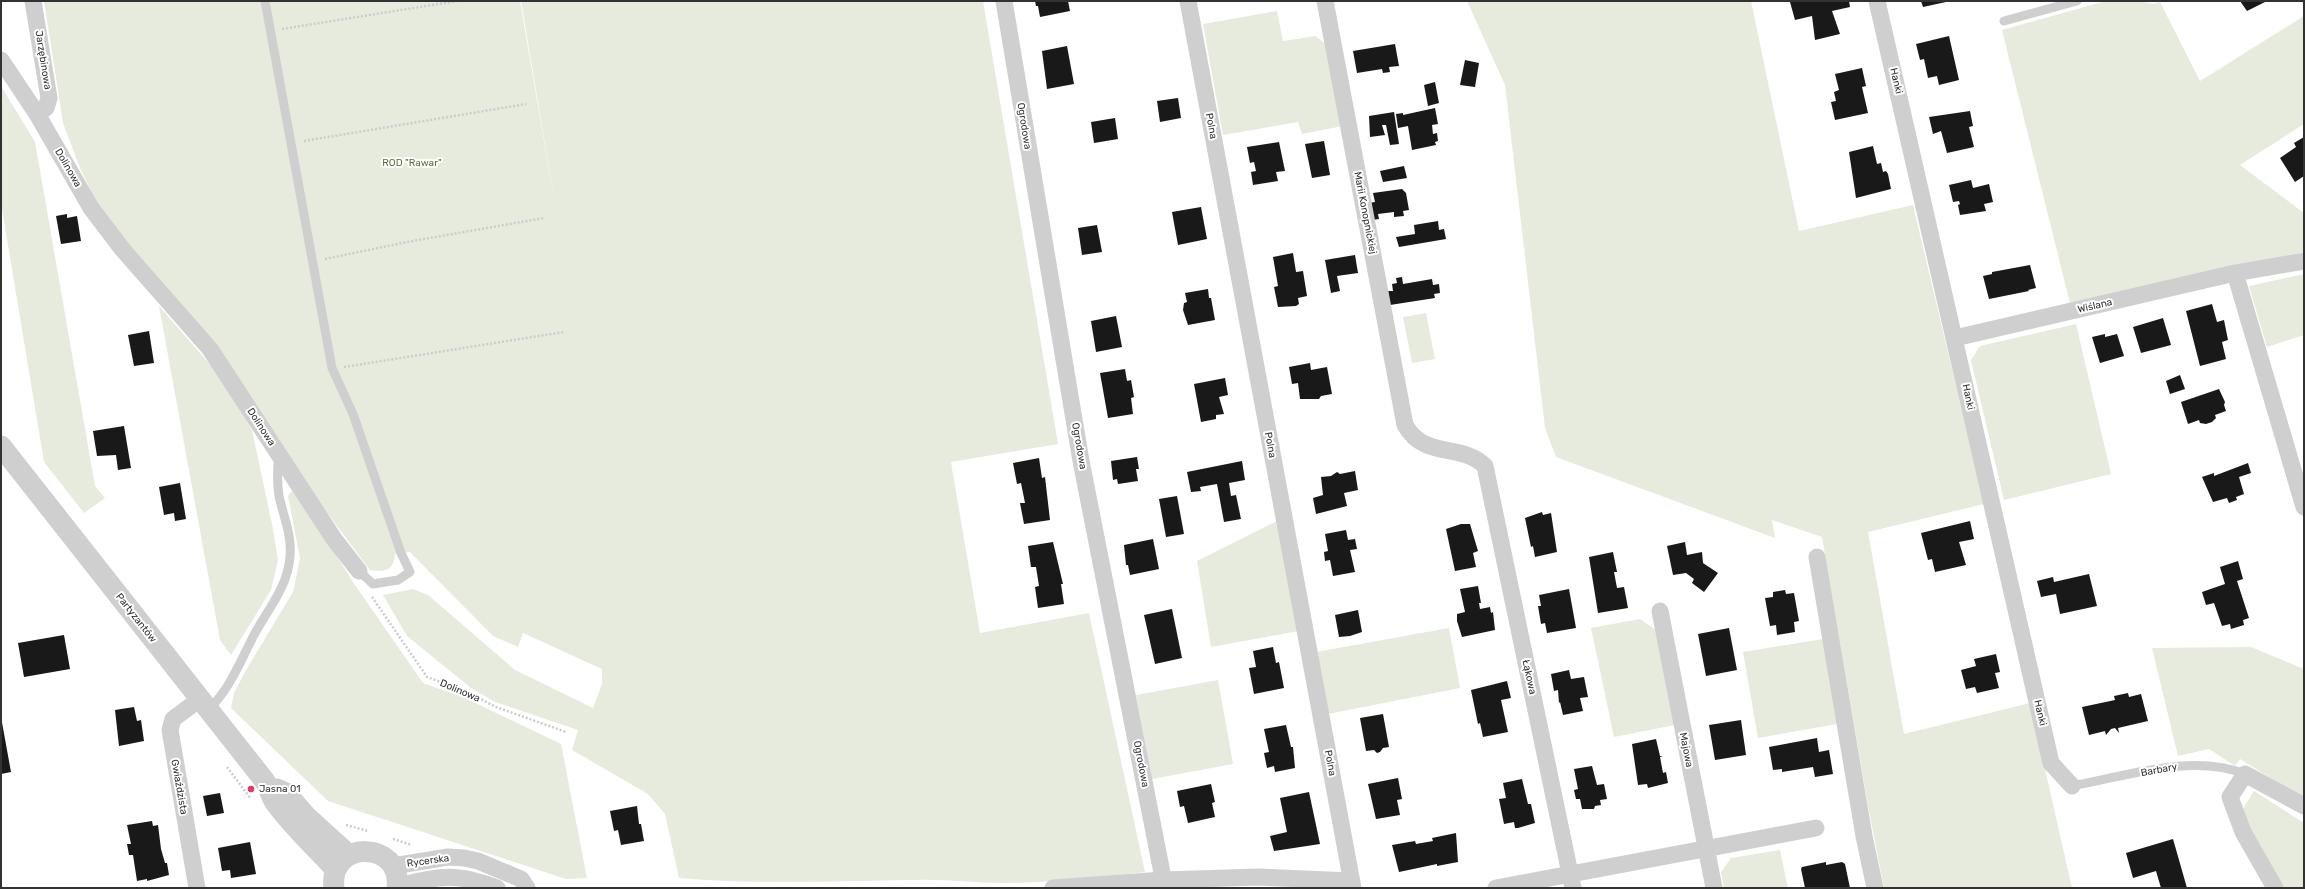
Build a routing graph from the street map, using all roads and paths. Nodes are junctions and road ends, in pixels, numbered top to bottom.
1 (33, 1) edge
2 (265, 1) edge
3 (457, 1) edge
4 (1004, 1) edge
5 (1188, 1) edge
6 (1325, 1) edge
7 (1877, 1) edge
8 (2077, 1) edge
9 (2004, 21) dead end
10 (270, 31) junction
11 (1, 60) edge
12 (526, 104) dead end
13 (37, 114) junction
14 (290, 143) junction
15 (544, 218) dead end
16 (2304, 261) edge
17 (313, 262) junction
18 (2234, 274) junction
19 (564, 332) dead end
20 (1955, 338) junction
21 (332, 368) junction
22 (1, 446) edge
23 (279, 456) junction
24 (1485, 466) joint
25 (2304, 507) edge
26 (1817, 557) dead end
27 (359, 571) junction
28 (1660, 611) dead end
29 (204, 705) junction
30 (566, 732) dead end
31 (2245, 774) junction
32 (2072, 786) joint
33 (2304, 806) edge
34 (340, 822) dead end
35 (1816, 828) dead end
36 (375, 834) dead end
37 (390, 838) dead end
38 (413, 845) dead end
39 (1706, 850) junction
40 (487, 865) junction
41 (339, 871) edge
42 (396, 880) edge
43 (1572, 881) edge
44 (480, 882) junction
45 (1164, 884) edge
46 (1352, 884) edge
47 (197, 888) edge
48 (497, 888) edge
49 (528, 888) edge
50 (1053, 888) edge
51 (1496, 888) edge
52 (1714, 888) edge
53 (1876, 888) edge
54 (2275, 888) edge

1 - 13 street, Jarzębinowa
2 - 10 lane
3 - 10 path
4 - 45 street, Ogrodowa
5 - 46 street, Polna
6 - 24 street, Marii Konopnickiej
7 - 20 street, Hanki
8 - 9 lane
10 - 14 lane
11 - 13 street, Dolinowa
12 - 14 path
13 - 23 street, Dolinowa
14 - 17 lane
15 - 17 path
16 - 18 street, Wiślana
17 - 21 lane
18 - 20 street, Wiślana
18 - 25 street
19 - 21 path
20 - 32 street, Hanki
21 - 27 lane
22 - 29 street, Partyzantów
23 - 27 street, Dolinowa
23 - 29 lane
24 - 43 street, Łąkowa
26 - 53 street
27 - 30 path, Dolinowa
28 - 39 street, Majowa
29 - 41 street, Partyzantów
29 - 47 street, Gwiaździsta
31 - 32 lane, Barbary
31 - 33 street
31 - 54 street
34 - 36 path
35 - 39 street
37 - 38 path
39 - 43 street
39 - 52 street, Majowa
40 - 42 street, Rycerska
40 - 44 lane
40 - 49 street, Rycerska
41 - 42 street
42 - 44 street, Rycerska
43 - 51 street
44 - 48 street, Rycerska
45 - 46 street
45 - 50 street

